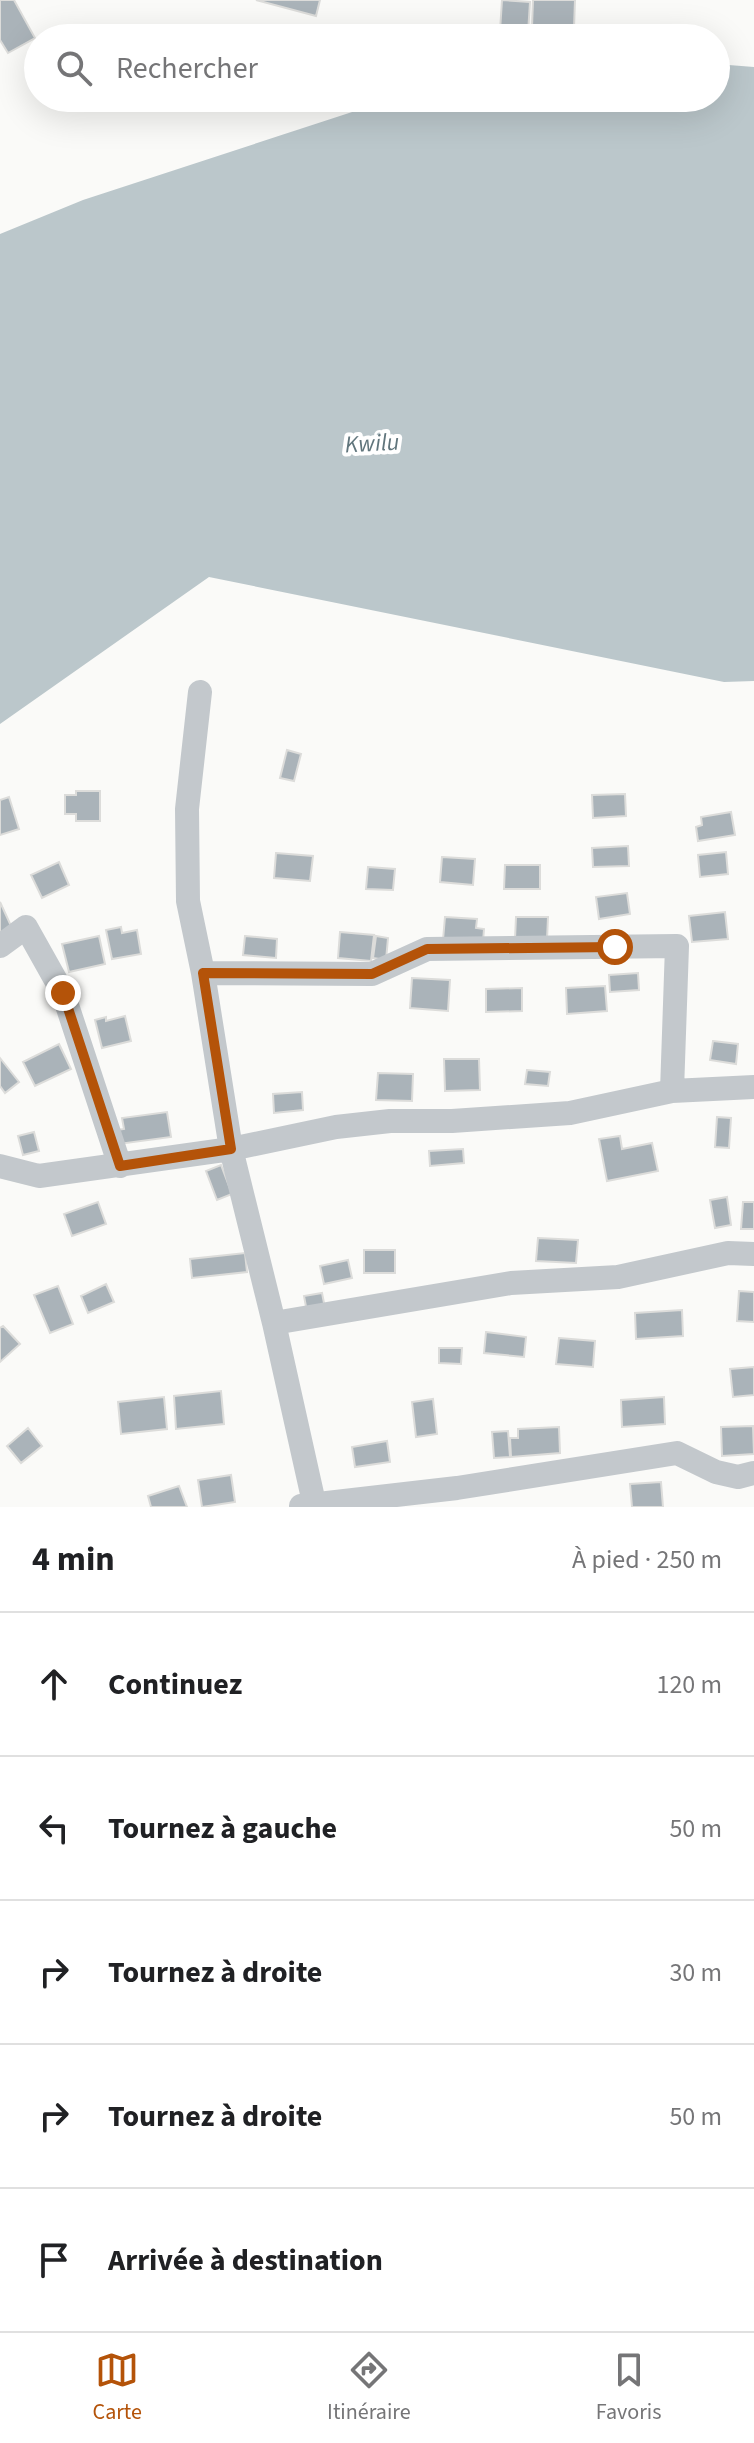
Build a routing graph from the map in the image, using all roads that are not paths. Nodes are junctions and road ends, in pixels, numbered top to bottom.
1 (200, 692) dead end
2 (0, 946) edge
3 (203, 973) junction
4 (754, 1087) edge
5 (672, 1091) junction
6 (231, 1149) junction
7 (0, 1166) edge
8 (120, 1166) junction
9 (754, 1254) edge
10 (274, 1323) junction
11 (754, 1473) edge
12 (309, 1506) edge

1 - 3 street
2 - 8 street
3 - 5 street
3 - 6 street
4 - 5 street
5 - 6 street
6 - 8 street
6 - 10 street
7 - 8 street
9 - 10 street
10 - 12 street
11 - 12 street

